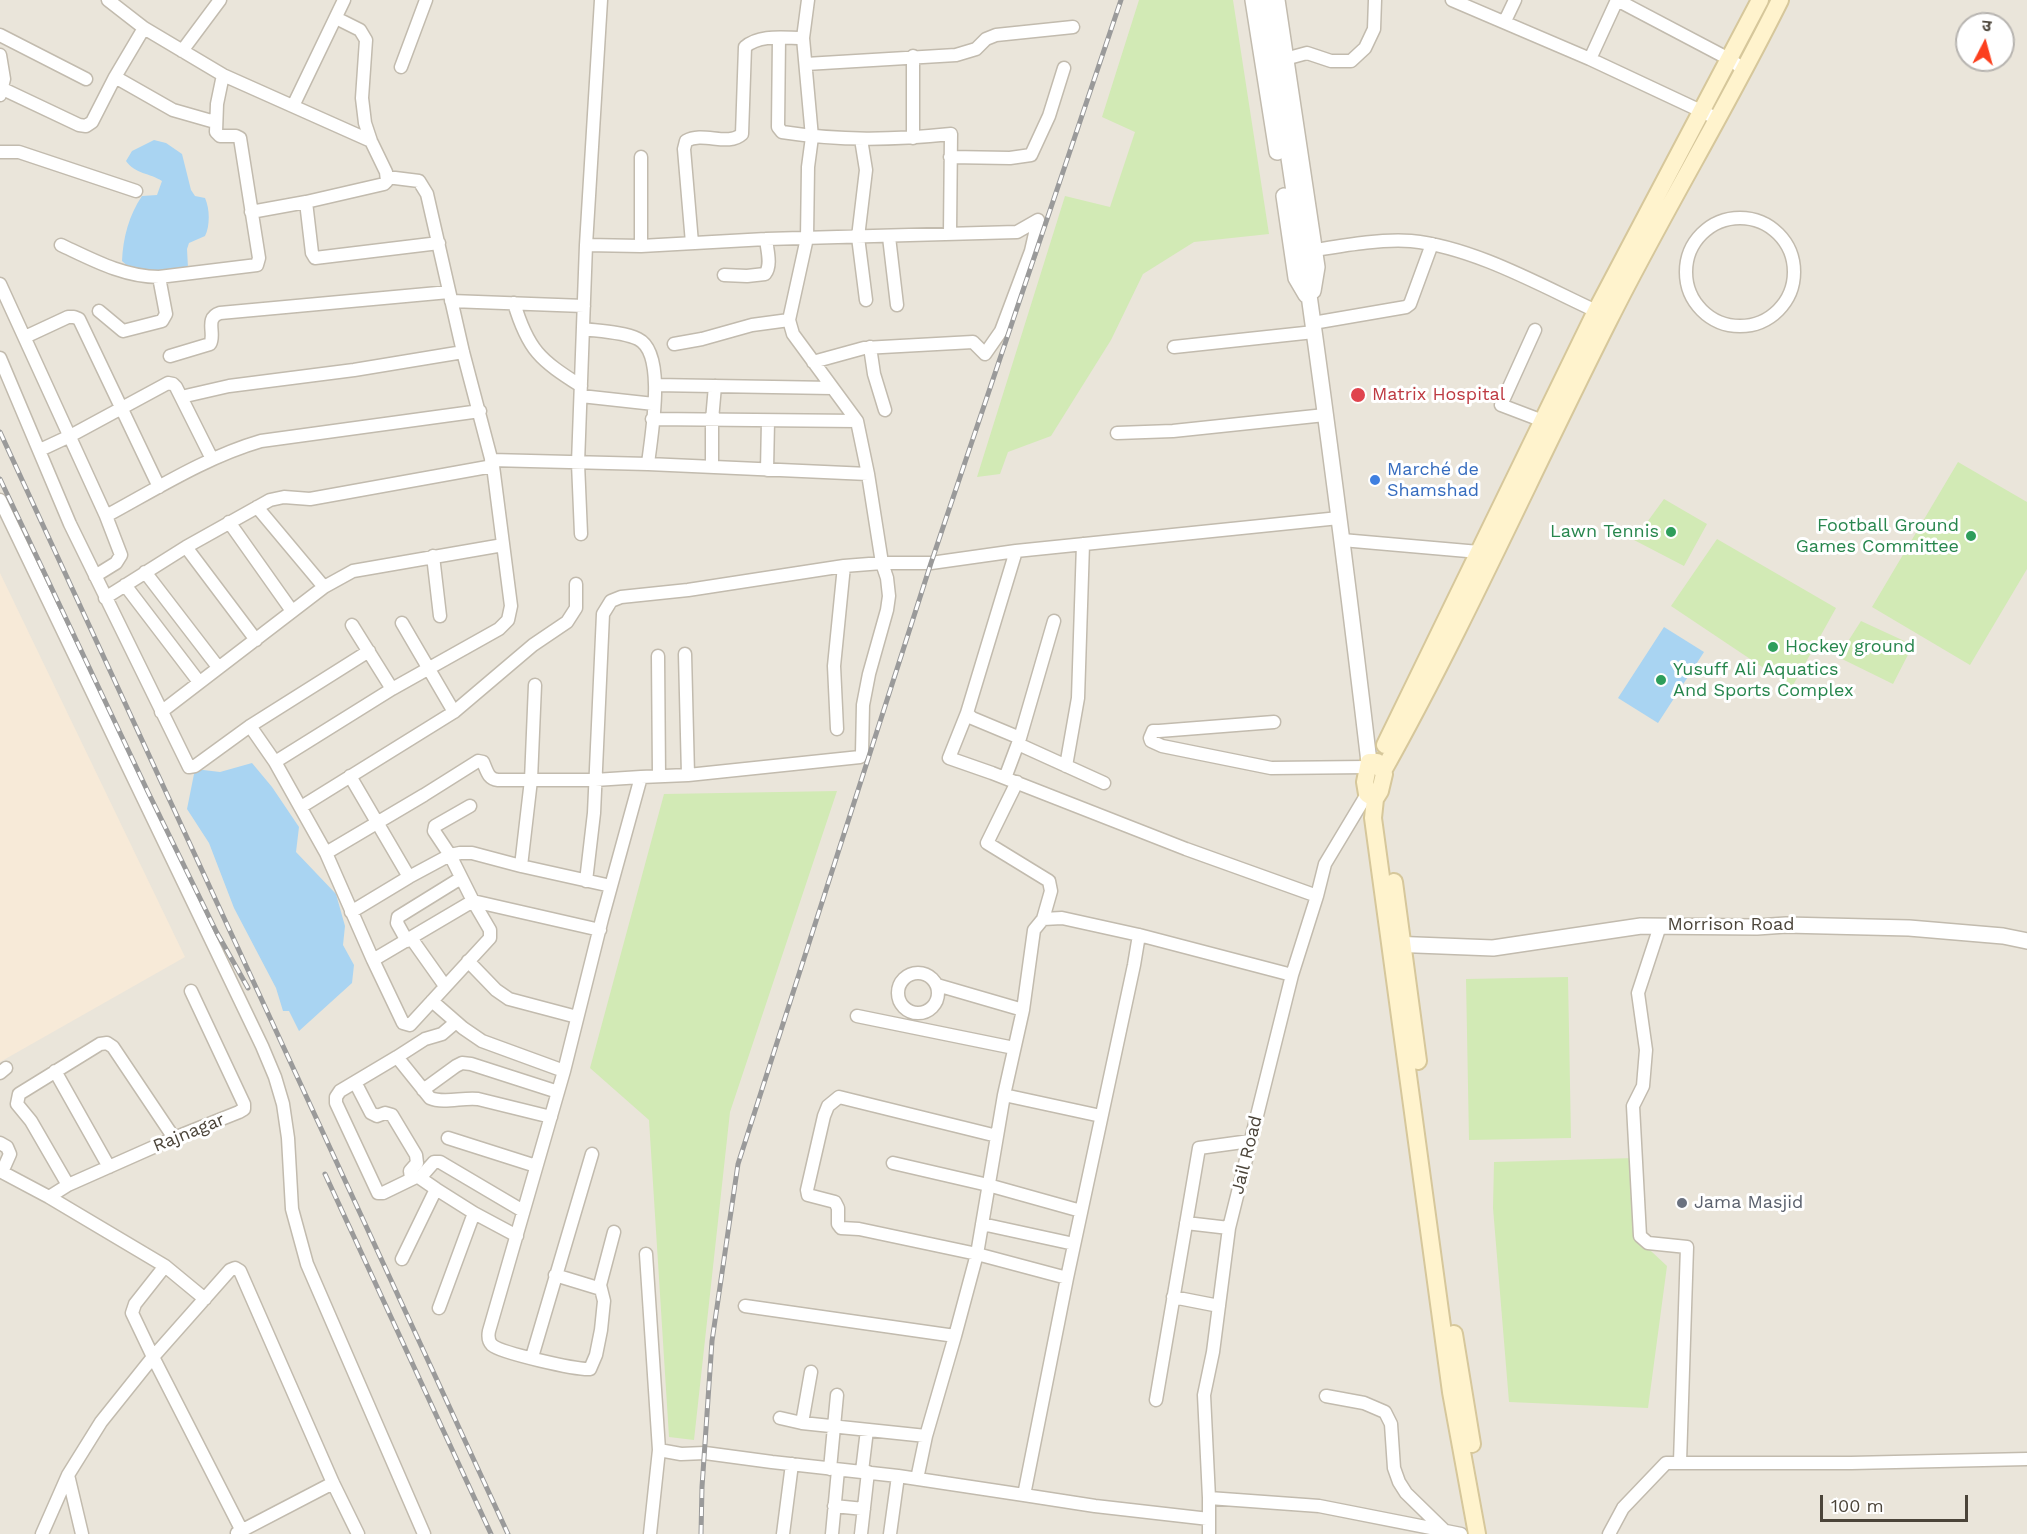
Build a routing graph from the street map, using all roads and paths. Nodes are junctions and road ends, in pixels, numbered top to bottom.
1 (108, 0) edge
2 (220, 0) edge
3 (344, 0) edge
4 (426, 0) edge
5 (601, 0) edge
6 (808, 0) edge
7 (1253, 0) edge
8 (1264, 0) edge
9 (1277, 0) edge
10 (1375, 0) edge
11 (1452, 0) edge
12 (1515, 0) edge
13 (1617, 0) edge
14 (1760, 0) edge
15 (1780, 0) edge
16 (336, 18) junction
17 (1505, 21) junction
18 (1073, 27) dead end
19 (144, 28) junction
20 (0, 35) edge
21 (779, 38) junction
22 (803, 38) junction
23 (182, 51) junction
24 (0, 55) edge
25 (914, 56) junction
26 (1285, 59) junction
27 (1590, 59) junction
28 (1729, 59) junction
29 (806, 64) junction
30 (401, 67) dead end
31 (1064, 68) dead end
32 (1745, 70) junction
33 (223, 75) junction
34 (115, 77) junction
35 (86, 79) dead end
36 (1, 92) edge
37 (293, 106) junction
38 (1710, 115) junction
39 (215, 122) junction
40 (812, 137) junction
41 (913, 138) junction
42 (861, 139) junction
43 (371, 141) junction
44 (0, 152) edge
45 (641, 157) dead end
46 (951, 157) junction
47 (387, 177) junction
48 (136, 191) dead end
49 (306, 202) junction
50 (251, 212) junction
51 (950, 232) junction
52 (858, 237) junction
53 (889, 237) junction
54 (807, 238) junction
55 (766, 239) junction
56 (439, 243) junction
57 (692, 243) junction
58 (1432, 244) junction
59 (61, 245) dead end
60 (586, 245) junction
61 (640, 246) junction
62 (1315, 250) junction
63 (724, 275) dead end
64 (159, 277) junction
65 (0, 284) edge
66 (450, 296) junction
67 (866, 300) dead end
68 (514, 303) junction
69 (1311, 303) junction
70 (897, 305) dead end
71 (584, 306) junction
72 (99, 311) dead end
73 (1596, 311) junction
74 (789, 320) junction
75 (1766, 320) joint
76 (1314, 328) junction
77 (583, 329) junction
78 (1535, 330) dead end
79 (25, 337) junction
80 (674, 344) dead end
81 (870, 347) junction
82 (1174, 347) dead end
83 (463, 352) junction
84 (170, 356) dead end
85 (0, 358) edge
86 (813, 362) junction
87 (655, 385) junction
88 (715, 386) junction
89 (832, 387) junction
90 (581, 391) junction
91 (181, 397) junction
92 (654, 404) junction
93 (122, 409) junction
94 (885, 410) dead end
95 (480, 411) junction
96 (1325, 415) junction
97 (652, 419) junction
98 (712, 420) junction
99 (857, 421) junction
100 (1543, 421) junction
101 (768, 422) junction
102 (1117, 433) dead end
103 (70, 436) junction
104 (39, 450) junction
105 (212, 459) junction
106 (492, 463) junction
107 (578, 463) junction
108 (648, 464) junction
109 (712, 467) junction
110 (767, 470) junction
111 (868, 474) junction
112 (159, 487) junction
113 (0, 500) edge
114 (257, 507) junction
115 (106, 516) junction
116 (1338, 518) junction
117 (229, 522) junction
118 (581, 534) dead end
119 (1342, 540) junction
120 (1083, 544) junction
121 (503, 545) junction
122 (186, 547) junction
123 (1016, 551) junction
124 (1479, 552) junction
125 (433, 556) junction
126 (882, 563) junction
127 (844, 566) junction
128 (145, 572) junction
129 (95, 576) junction
130 (576, 584) dead end
131 (125, 585) junction
132 (324, 587) junction
133 (105, 598) junction
134 (292, 611) junction
135 (440, 616) dead end
136 (1054, 621) dead end
137 (402, 623) dead end
138 (352, 625) dead end
139 (256, 640) junction
140 (369, 651) junction
141 (685, 654) dead end
142 (658, 656) dead end
143 (218, 667) junction
144 (428, 669) junction
145 (199, 682) junction
146 (535, 685) dead end
147 (392, 689) junction
148 (161, 712) junction
149 (454, 712) junction
150 (967, 713) junction
151 (1274, 722) dead end
152 (250, 726) junction
153 (837, 729) dead end
154 (1019, 741) junction
155 (275, 762) junction
156 (1374, 765) junction
157 (1066, 766) junction
158 (687, 775) junction
159 (350, 776) junction
160 (658, 776) junction
161 (641, 777) junction
162 (531, 780) junction
163 (595, 780) junction
164 (1011, 780) junction
165 (1104, 783) dead end
166 (1374, 794) junction
167 (470, 806) dead end
168 (301, 807) junction
169 (377, 823) junction
170 (326, 853) junction
171 (450, 855) junction
172 (521, 866) junction
173 (409, 877) junction
174 (461, 878) junction
175 (586, 881) junction
176 (611, 886) junction
177 (1317, 896) junction
178 (472, 901) junction
179 (351, 912) junction
180 (1043, 919) junction
181 (1660, 926) junction
182 (600, 930) junction
183 (1138, 935) junction
184 (409, 940) junction
185 (2027, 941) edge
186 (1397, 944) junction
187 (373, 960) junction
188 (468, 961) junction
189 (1292, 975) junction
190 (445, 986) junction
191 (937, 986) dead end
192 (190, 991) dead end
193 (432, 1001) junction
194 (1023, 1010) junction
195 (857, 1016) dead end
196 (577, 1017) junction
197 (456, 1022) junction
198 (1014, 1048) junction
199 (397, 1057) junction
200 (54, 1071) junction
201 (564, 1071) junction
202 (355, 1082) junction
203 (423, 1090) junction
204 (558, 1092) junction
205 (1004, 1095) junction
206 (1101, 1116) junction
207 (551, 1117) junction
208 (996, 1136) junction
209 (174, 1138) junction
210 (448, 1138) dead end
211 (1250, 1141) junction
212 (0, 1143) edge
213 (592, 1154) dead end
214 (893, 1163) dead end
215 (536, 1166) junction
216 (109, 1167) junction
217 (1, 1172) edge
218 (415, 1178) junction
219 (68, 1185) junction
220 (988, 1185) junction
221 (436, 1189) junction
222 (49, 1197) junction
223 (523, 1211) junction
224 (1081, 1211) junction
225 (474, 1213) junction
226 (1186, 1223) junction
227 (982, 1224) junction
228 (1229, 1228) junction
229 (615, 1232) dead end
230 (517, 1236) junction
231 (1074, 1244) junction
232 (646, 1254) dead end
233 (977, 1254) junction
234 (402, 1259) dead end
235 (165, 1266) junction
236 (555, 1275) junction
237 (1067, 1278) junction
238 (601, 1289) junction
239 (1173, 1297) junction
240 (205, 1299) junction
241 (745, 1306) dead end
242 (1219, 1306) junction
243 (439, 1308) dead end
244 (955, 1336) junction
245 (153, 1357) junction
246 (532, 1357) junction
247 (811, 1372) dead end
248 (837, 1395) dead end
249 (1326, 1396) dead end
250 (1156, 1400) dead end
251 (780, 1418) dead end
252 (802, 1423) junction
253 (834, 1426) junction
254 (867, 1430) junction
255 (926, 1436) junction
256 (659, 1450) junction
257 (2027, 1459) edge
258 (1680, 1462) junction
259 (792, 1464) junction
260 (834, 1469) junction
261 (865, 1472) junction
262 (68, 1475) junction
263 (898, 1476) junction
264 (917, 1479) junction
265 (333, 1483) junction
266 (1024, 1495) junction
267 (1209, 1498) junction
268 (834, 1506) junction
269 (864, 1509) junction
270 (1209, 1518) junction
271 (1444, 1531) junction
272 (239, 1532) edge
273 (42, 1534) edge
274 (82, 1534) edge
275 (358, 1534) edge
276 (424, 1534) edge
277 (650, 1534) edge
278 (783, 1534) edge
279 (832, 1534) edge
280 (861, 1534) edge
281 (890, 1534) edge
282 (1209, 1534) edge
283 (1461, 1534) edge
284 (1477, 1534) edge
285 (1487, 1534) edge
286 (1609, 1534) edge

1 - 19 street
2 - 23 street
3 - 16 street
4 - 30 street
5 - 60 street
6 - 22 street
7 - 69 street
8 - 69 street
9 - 26 street
10 - 26 street
11 - 17 street
12 - 17 street
13 - 27 street
13 - 28 street
14 - 28 main road
15 - 32 main road
16 - 37 street
16 - 43 street
17 - 27 street
18 - 25 street
19 - 23 street
19 - 34 street
20 - 35 street
21 - 22 street
21 - 40 street
21 - 57 street
22 - 29 street
23 - 33 street
24 - 36 street
25 - 29 street
25 - 41 street
26 - 62 street
27 - 38 street
28 - 32 street
28 - 38 main road
29 - 40 street
31 - 46 street
32 - 38 main road
33 - 37 street
33 - 39 street
34 - 36 street
34 - 39 street
37 - 43 street
38 - 73 main road
38 - 156 main road
39 - 50 street
40 - 42 street
40 - 54 street
41 - 42 street
41 - 46 street
42 - 52 street
43 - 47 street
44 - 48 street
45 - 61 street
46 - 51 street
47 - 49 street
47 - 56 street
49 - 50 street
49 - 56 street
50 - 64 street
51 - 53 street
51 - 81 street
52 - 53 street
52 - 54 street
52 - 67 street
53 - 70 street
54 - 55 street
54 - 74 street
55 - 57 street
55 - 63 street
56 - 66 street
57 - 61 street
58 - 62 street
58 - 73 street
58 - 76 street
59 - 64 street
60 - 61 street
60 - 71 street
62 - 69 street
64 - 72 street
65 - 79 street
66 - 68 street
66 - 83 street
66 - 84 street
68 - 71 street
68 - 90 street
69 - 76 street
71 - 77 street
73 - 100 main road
74 - 80 street
74 - 86 street
75 - 75 street
76 - 82 street
76 - 96 street
77 - 87 street
77 - 90 street
78 - 100 street
79 - 93 street
79 - 103 street
81 - 86 street
81 - 94 street
83 - 91 street
83 - 95 street
85 - 104 street
86 - 89 street
87 - 88 street
87 - 92 street
88 - 89 street
88 - 98 street
89 - 99 street
90 - 92 street
90 - 107 street
91 - 93 street
91 - 105 street
92 - 97 street
93 - 103 street
93 - 112 street
95 - 105 street
95 - 106 street
96 - 102 street
96 - 116 street
97 - 98 street
97 - 108 street
98 - 101 street
98 - 109 street
99 - 101 street
99 - 111 street
100 - 124 main road
101 - 110 street
103 - 104 street
103 - 115 street
104 - 129 street
105 - 112 street
106 - 107 street
106 - 114 street
106 - 121 street
107 - 108 street
107 - 118 street
108 - 109 street
109 - 110 street
110 - 111 street
111 - 126 street
112 - 115 street
113 - 276 street
114 - 117 street
114 - 132 street
115 - 129 street
116 - 119 street
116 - 120 street
117 - 122 street
117 - 134 street
119 - 124 street
119 - 156 street
120 - 123 street
120 - 157 street
121 - 125 street
121 - 144 street
122 - 128 street
122 - 139 street
123 - 126 street
123 - 150 street
124 - 156 main road
125 - 132 street
125 - 135 street
126 - 127 street
126 - 158 street
127 - 153 street
127 - 163 street
128 - 131 street
128 - 143 street
129 - 133 street
130 - 149 street
131 - 133 street
131 - 145 street
132 - 134 street
133 - 148 street
134 - 139 street
136 - 154 street
137 - 144 street
138 - 140 street
139 - 143 street
140 - 147 street
140 - 152 street
141 - 158 street
142 - 160 street
143 - 145 street
144 - 147 street
144 - 149 street
145 - 148 street
146 - 162 street
147 - 155 street
148 - 152 street
149 - 159 street
150 - 154 street
150 - 164 street
151 - 156 street
152 - 155 street
154 - 157 street
154 - 164 street
155 - 168 street
156 - 166 main road
157 - 165 street
158 - 160 street
159 - 168 street
159 - 169 street
160 - 161 street
161 - 163 street
161 - 176 street
162 - 163 street
162 - 169 street
162 - 172 street
163 - 175 street
164 - 177 street
164 - 180 street
166 - 177 street, Jail Road
166 - 186 main road
167 - 171 street
168 - 170 street
169 - 170 street
169 - 173 street
170 - 179 street
171 - 172 street
171 - 173 street
171 - 174 street
172 - 175 street
173 - 179 street
174 - 178 street
174 - 184 street
175 - 176 street
176 - 182 street
177 - 189 street, Jail Road
178 - 182 street
178 - 184 street
178 - 188 street
179 - 187 street
180 - 183 street
180 - 194 street
181 - 185 street, Morrison Road
181 - 186 street, Morrison Road
181 - 258 street
182 - 196 street
183 - 189 street
183 - 206 street
184 - 187 street
184 - 190 street
186 - 284 main road
186 - 285 main road
187 - 193 street
188 - 190 street
188 - 196 street
189 - 211 street, Jail Road
190 - 193 street
191 - 194 street
192 - 209 street, Rajnagar
193 - 197 street
194 - 198 street
195 - 198 street
196 - 201 street
197 - 199 street
197 - 201 street
198 - 205 street
199 - 202 street
199 - 203 street
200 - 209 street
200 - 216 street
200 - 219 street
201 - 204 street
202 - 218 street
202 - 218 street
203 - 204 street
203 - 207 street
204 - 207 street
205 - 206 street
205 - 208 street
206 - 224 street
207 - 215 street
208 - 220 street
208 - 233 street
209 - 216 street, Rajnagar
210 - 215 street
211 - 226 street
211 - 228 street, Jail Road
212 - 217 street
213 - 236 street
214 - 220 street
215 - 223 street
216 - 219 street, Rajnagar
217 - 222 street
218 - 221 street
218 - 223 street
219 - 222 street, Rajnagar
220 - 224 street
220 - 227 street
221 - 225 street
221 - 234 street
222 - 235 street
223 - 230 street
224 - 231 street
225 - 230 street
225 - 243 street
226 - 228 street
226 - 239 street
227 - 231 street
227 - 233 street
228 - 242 street, Jail Road
229 - 238 street
230 - 246 street
231 - 237 street
232 - 256 street
233 - 237 street
233 - 244 street
235 - 240 street
235 - 245 street
236 - 238 street
236 - 246 street
237 - 266 street
238 - 246 street
239 - 242 street
239 - 250 street
240 - 245 street
240 - 265 street
241 - 244 street
242 - 267 street, Jail Road
244 - 255 street
245 - 262 street
245 - 272 street
247 - 252 street
248 - 253 street
249 - 271 street
251 - 252 street
252 - 253 street
253 - 254 street
253 - 260 street
254 - 255 street
254 - 261 street
255 - 264 street
256 - 259 street
256 - 277 street
257 - 258 street
258 - 286 street
259 - 260 street
259 - 278 street
260 - 261 street
260 - 268 street
261 - 263 street
261 - 269 street
262 - 273 street
262 - 274 street
263 - 264 street
263 - 281 street
264 - 266 street
265 - 272 street
265 - 275 street
266 - 270 street
267 - 270 street, Jail Road
267 - 271 street
268 - 269 street
268 - 279 street
269 - 280 street
270 - 282 street, Jail Road
271 - 283 street

